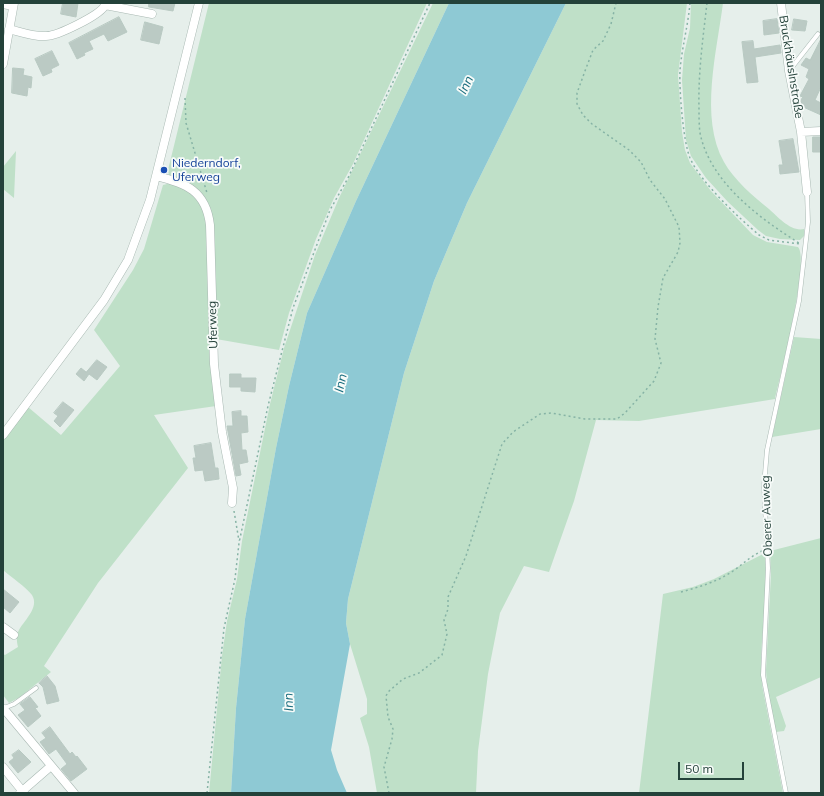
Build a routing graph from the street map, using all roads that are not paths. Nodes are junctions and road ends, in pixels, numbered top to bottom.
1 (199, 3) edge
2 (781, 3) edge
3 (3, 4) edge
4 (14, 4) edge
5 (105, 4) edge
6 (152, 14) dead end
7 (9, 30) junction
8 (818, 34) dead end
9 (3, 64) edge
10 (789, 71) junction
11 (821, 131) edge
12 (801, 132) junction
13 (156, 176) junction
14 (807, 192) joint
15 (3, 435) edge
16 (232, 503) road end
17 (3, 627) edge
18 (14, 636) dead end
19 (36, 688) dead end
20 (4, 709) edge
21 (51, 766) junction
22 (3, 767) edge
23 (22, 792) edge
24 (74, 793) edge
25 (786, 793) edge

1 - 13 street
2 - 10 street, Bruckhäuslnstraße
3 - 4 street
4 - 7 street
5 - 6 street
5 - 7 street
7 - 9 street
8 - 10 lane
10 - 12 street, Bruckhäuslnstraße
11 - 12 street, Bruckhäuslnstraße
12 - 14 street, Bruckhäuslnstraße
13 - 15 street
13 - 16 street, Uferweg
14 - 25 lane, Oberer Auweg
17 - 18 street
19 - 20 lane
20 - 21 street
21 - 23 street
21 - 24 street
22 - 23 street

